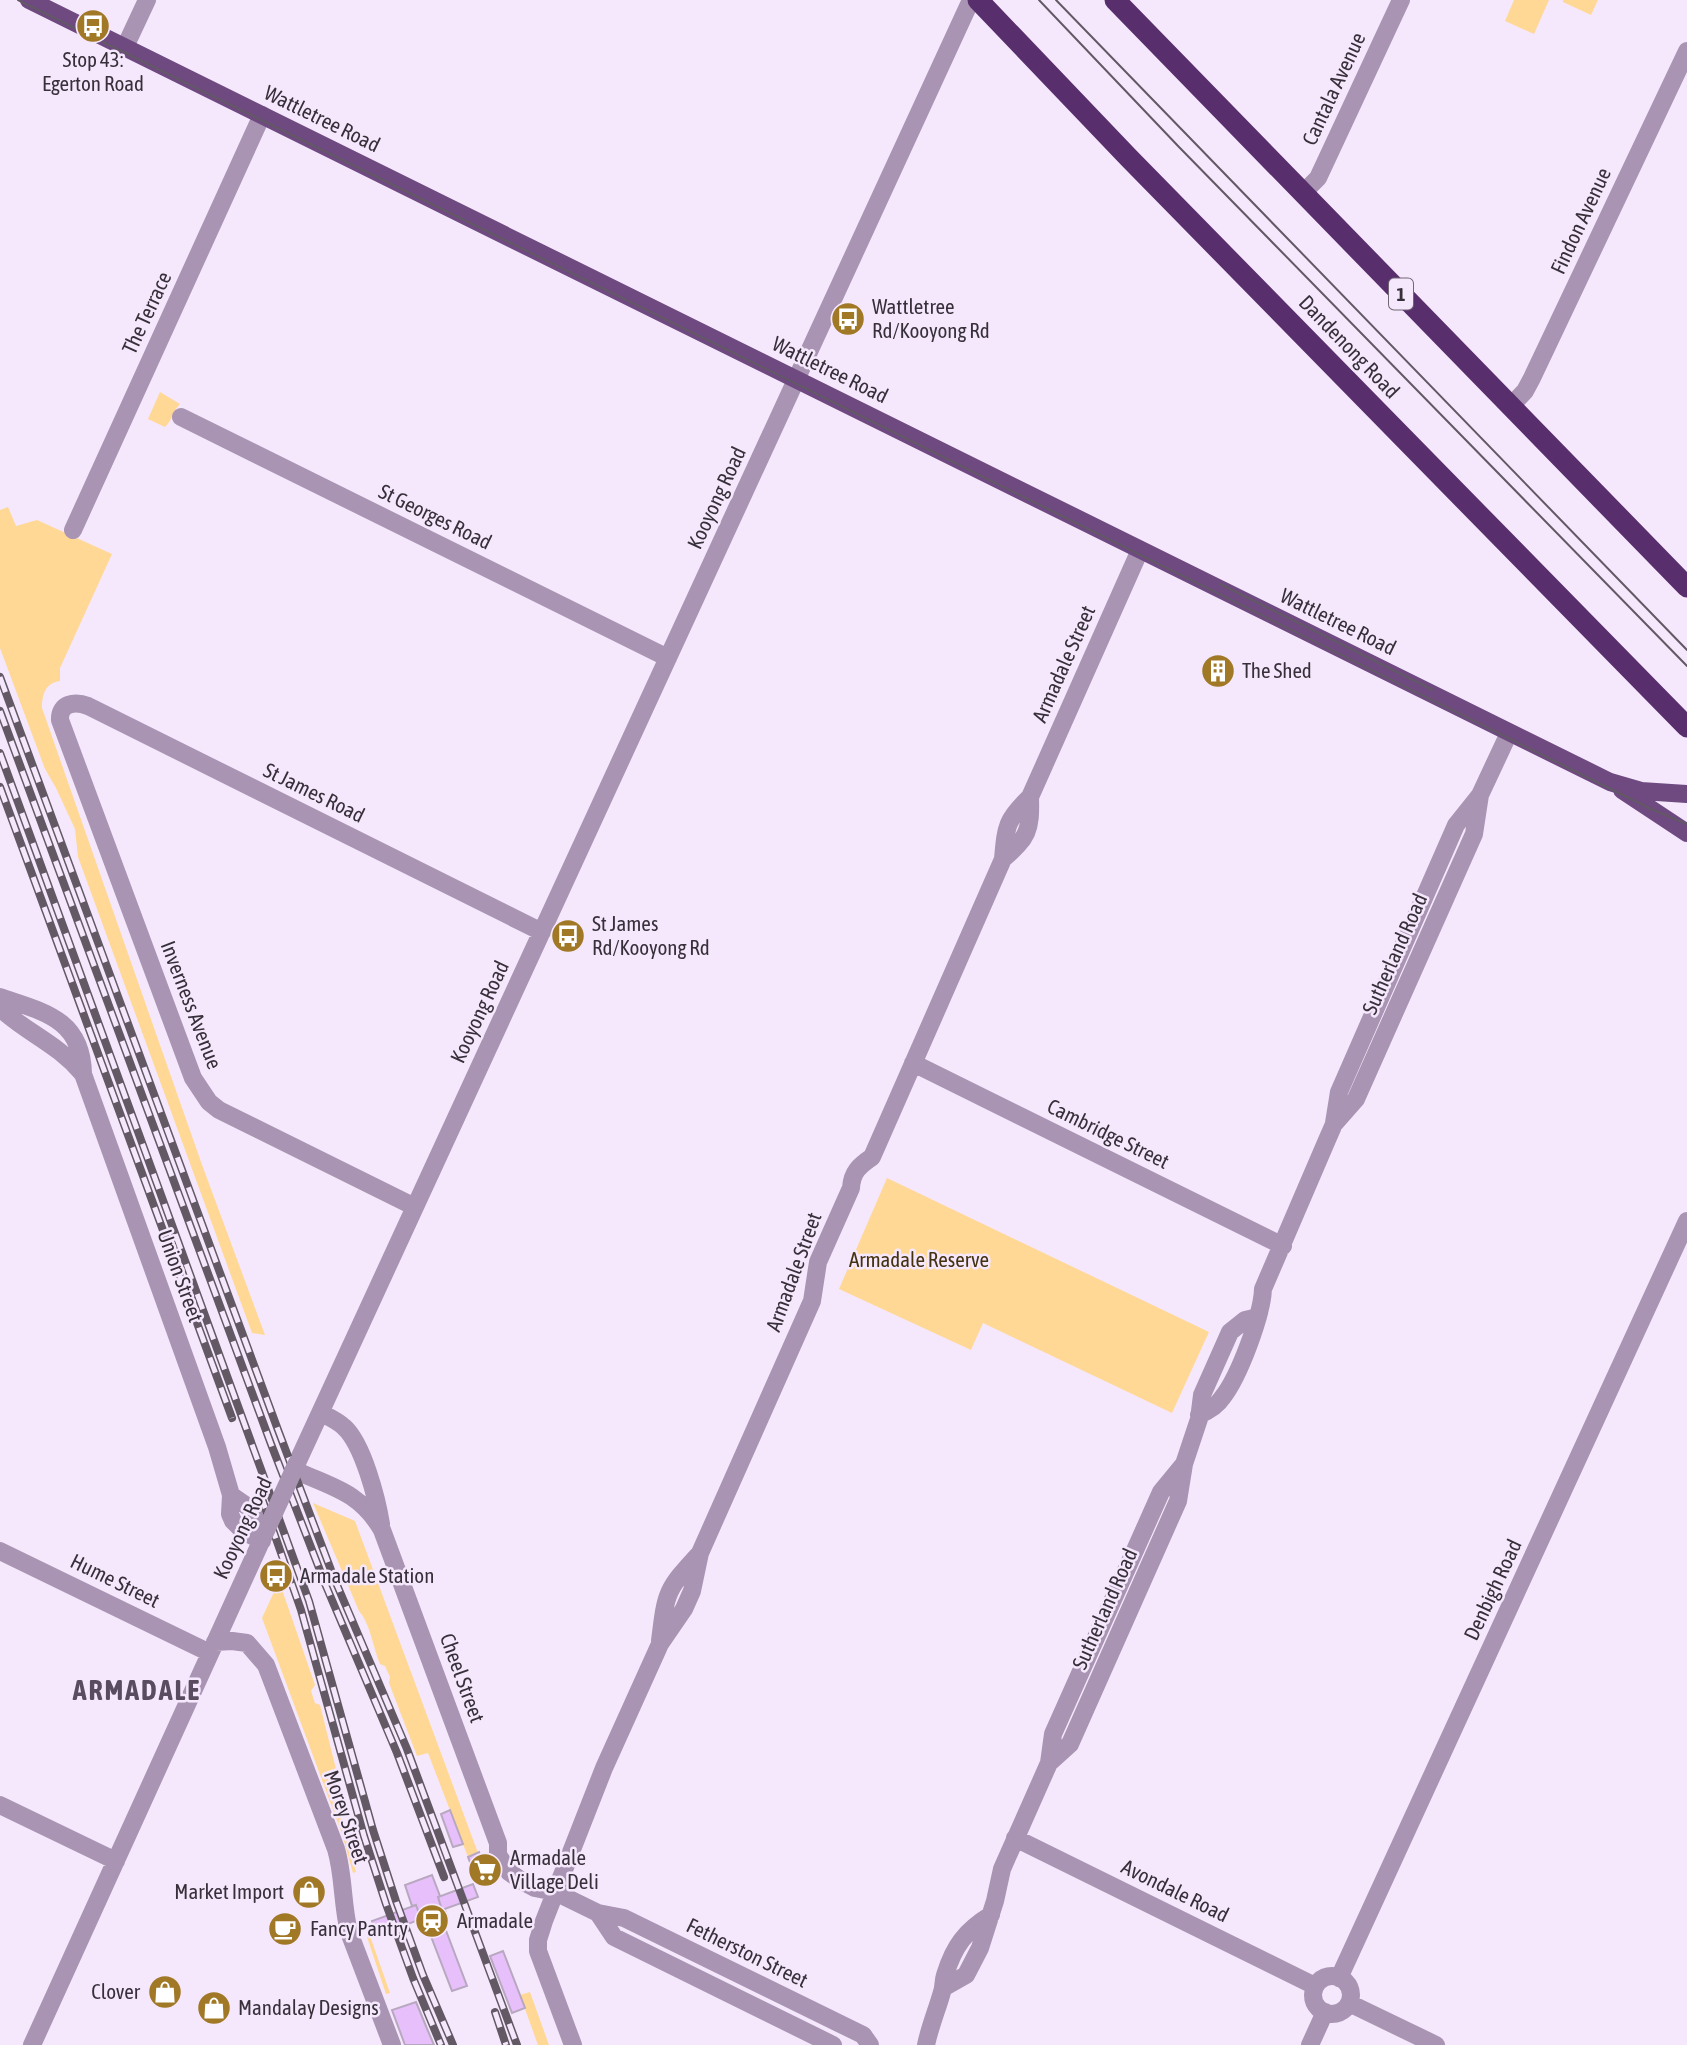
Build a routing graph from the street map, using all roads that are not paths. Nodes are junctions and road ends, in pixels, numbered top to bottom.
1 (29, 0) edge
2 (147, 0) edge
3 (971, 0) edge
4 (978, 0) edge
5 (1115, 0) edge
6 (1401, 0) edge
7 (125, 47) junction
8 (1687, 51) edge
9 (262, 115) junction
10 (1303, 193) junction
11 (797, 379) junction
12 (1511, 406) junction
13 (181, 417) dead end
14 (73, 530) dead end
15 (1140, 550) junction
16 (1687, 587) edge
17 (668, 658) junction
18 (65, 706) joint
19 (1687, 727) edge
20 (1509, 733) junction
21 (1610, 782) junction
22 (1687, 794) edge
23 (1687, 833) edge
24 (542, 932) junction
25 (0, 997) edge
26 (0, 1007) edge
27 (913, 1063) junction
28 (83, 1074) junction
29 (415, 1207) junction
30 (1687, 1222) edge
31 (1283, 1246) junction
32 (321, 1413) junction
33 (298, 1469) junction
34 (231, 1495) junction
35 (264, 1528) junction
36 (383, 1530) junction
37 (0, 1551) edge
38 (213, 1648) junction
39 (0, 1805) edge
40 (1015, 1839) junction
41 (116, 1861) junction
42 (555, 1892) junction
43 (598, 1913) junction
44 (694, 1952) junction
45 (684, 1971) junction
46 (1339, 1978) junction
47 (1315, 1986) junction
48 (768, 1988) junction
49 (787, 1997) junction
50 (1349, 2003) junction
51 (758, 2008) junction
52 (1325, 2012) junction
53 (777, 2017) junction
54 (32, 2045) edge
55 (392, 2045) edge
56 (573, 2045) edge
57 (833, 2045) edge
58 (870, 2045) edge
59 (926, 2045) edge
60 (1310, 2045) edge
61 (1436, 2045) edge

1 - 7 main road, Wattletree Road
2 - 7 street
3 - 11 street, Kooyong Road
4 - 19 highway, Dandenong Road
5 - 10 highway, 1
6 - 10 street, Cantala Avenue
7 - 9 main road, Wattletree Road
8 - 12 street, Findon Avenue
9 - 11 main road, Wattletree Road
9 - 14 street, The Terrace
10 - 12 highway, 1
11 - 15 main road, Wattletree Road
11 - 17 street, Kooyong Road
12 - 16 highway, 1
13 - 17 street, St Georges Road
15 - 20 main road, Wattletree Road
15 - 27 street, Armadale Street
17 - 24 street, Kooyong Road
18 - 24 street, St James Road
18 - 29 street, Inverness Avenue
20 - 21 main road, Wattletree Road
20 - 31 street, Sutherland Road
21 - 22 main road, Wattletree Road
21 - 23 main road, Wattletree Road
24 - 29 street, Kooyong Road
25 - 28 street, Union Street
26 - 28 street, Union Street
27 - 31 street, Cambridge Street
27 - 42 street, Armadale Street
28 - 34 street, Union Street
29 - 32 street, Kooyong Road
30 - 46 street, Denbigh Road
31 - 40 street, Sutherland Road
32 - 33 street, Kooyong Road
32 - 36 street, Cheel Street
33 - 35 street, Kooyong Road, bridge
33 - 36 street, Cheel Street
34 - 35 street
34 - 35 street, Union Street
35 - 38 street, Kooyong Road
36 - 42 street, Cheel Street
37 - 38 street, Hume Street
38 - 41 street, Kooyong Road
38 - 55 street, Morey Street
39 - 41 street
40 - 47 street, Avondale Road
40 - 59 street, Sutherland Road
41 - 54 street, Kooyong Road
42 - 43 street, Fetherston Street
42 - 56 street
43 - 44 street, Fetherston Street
43 - 45 street, Fetherston Street
44 - 45 street
44 - 48 street, Fetherston Street
45 - 51 street, Fetherston Street
46 - 47 street
46 - 50 street
47 - 52 street
48 - 49 street, Fetherston Street
48 - 51 street
49 - 53 street
49 - 58 street, Fetherston Street
50 - 52 street
50 - 61 street
51 - 53 street, Fetherston Street
52 - 60 street
53 - 57 street, Fetherston Street

